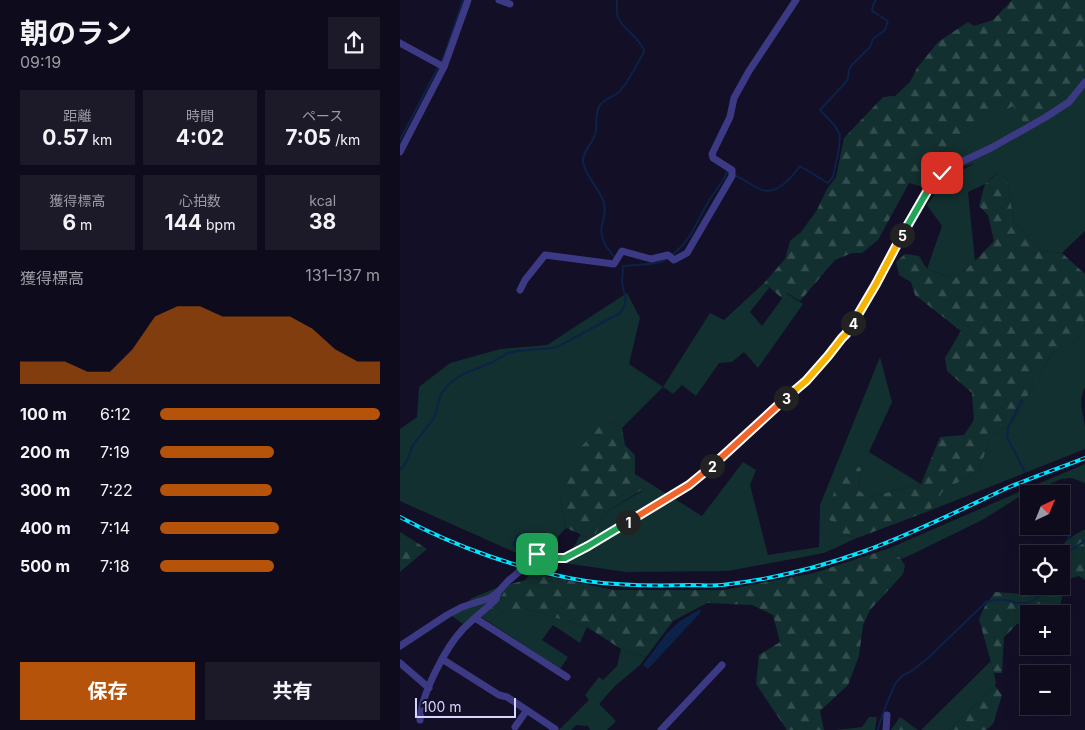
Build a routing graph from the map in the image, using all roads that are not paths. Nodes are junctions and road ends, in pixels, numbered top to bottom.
1 (468, 0) edge
2 (498, 0) edge
3 (796, 0) edge
4 (510, 4) dead end
5 (400, 43) edge
6 (444, 67) junction
7 (1085, 82) edge
8 (400, 152) edge
9 (520, 290) dead end
10 (530, 557) dead end
11 (520, 571) tunnel mouth
12 (498, 592) junction
13 (475, 618) junction
14 (400, 646) edge
15 (442, 658) junction
16 (400, 663) edge
17 (722, 665) dead end
18 (567, 677) dead end
19 (429, 688) junction
20 (526, 710) junction
21 (886, 715) dead end
22 (420, 720) dead end
23 (515, 727) dead end
24 (555, 729) dead end
25 (662, 730) edge
26 (886, 730) edge

1 - 6 street
2 - 4 street
3 - 9 street
5 - 6 street
6 - 8 street
7 - 10 street
11 - 12 street
12 - 13 street
12 - 14 street
13 - 15 street
13 - 18 street
15 - 19 street
15 - 20 street
16 - 19 street
17 - 25 street
19 - 22 street
20 - 23 street
20 - 24 street
21 - 26 street

